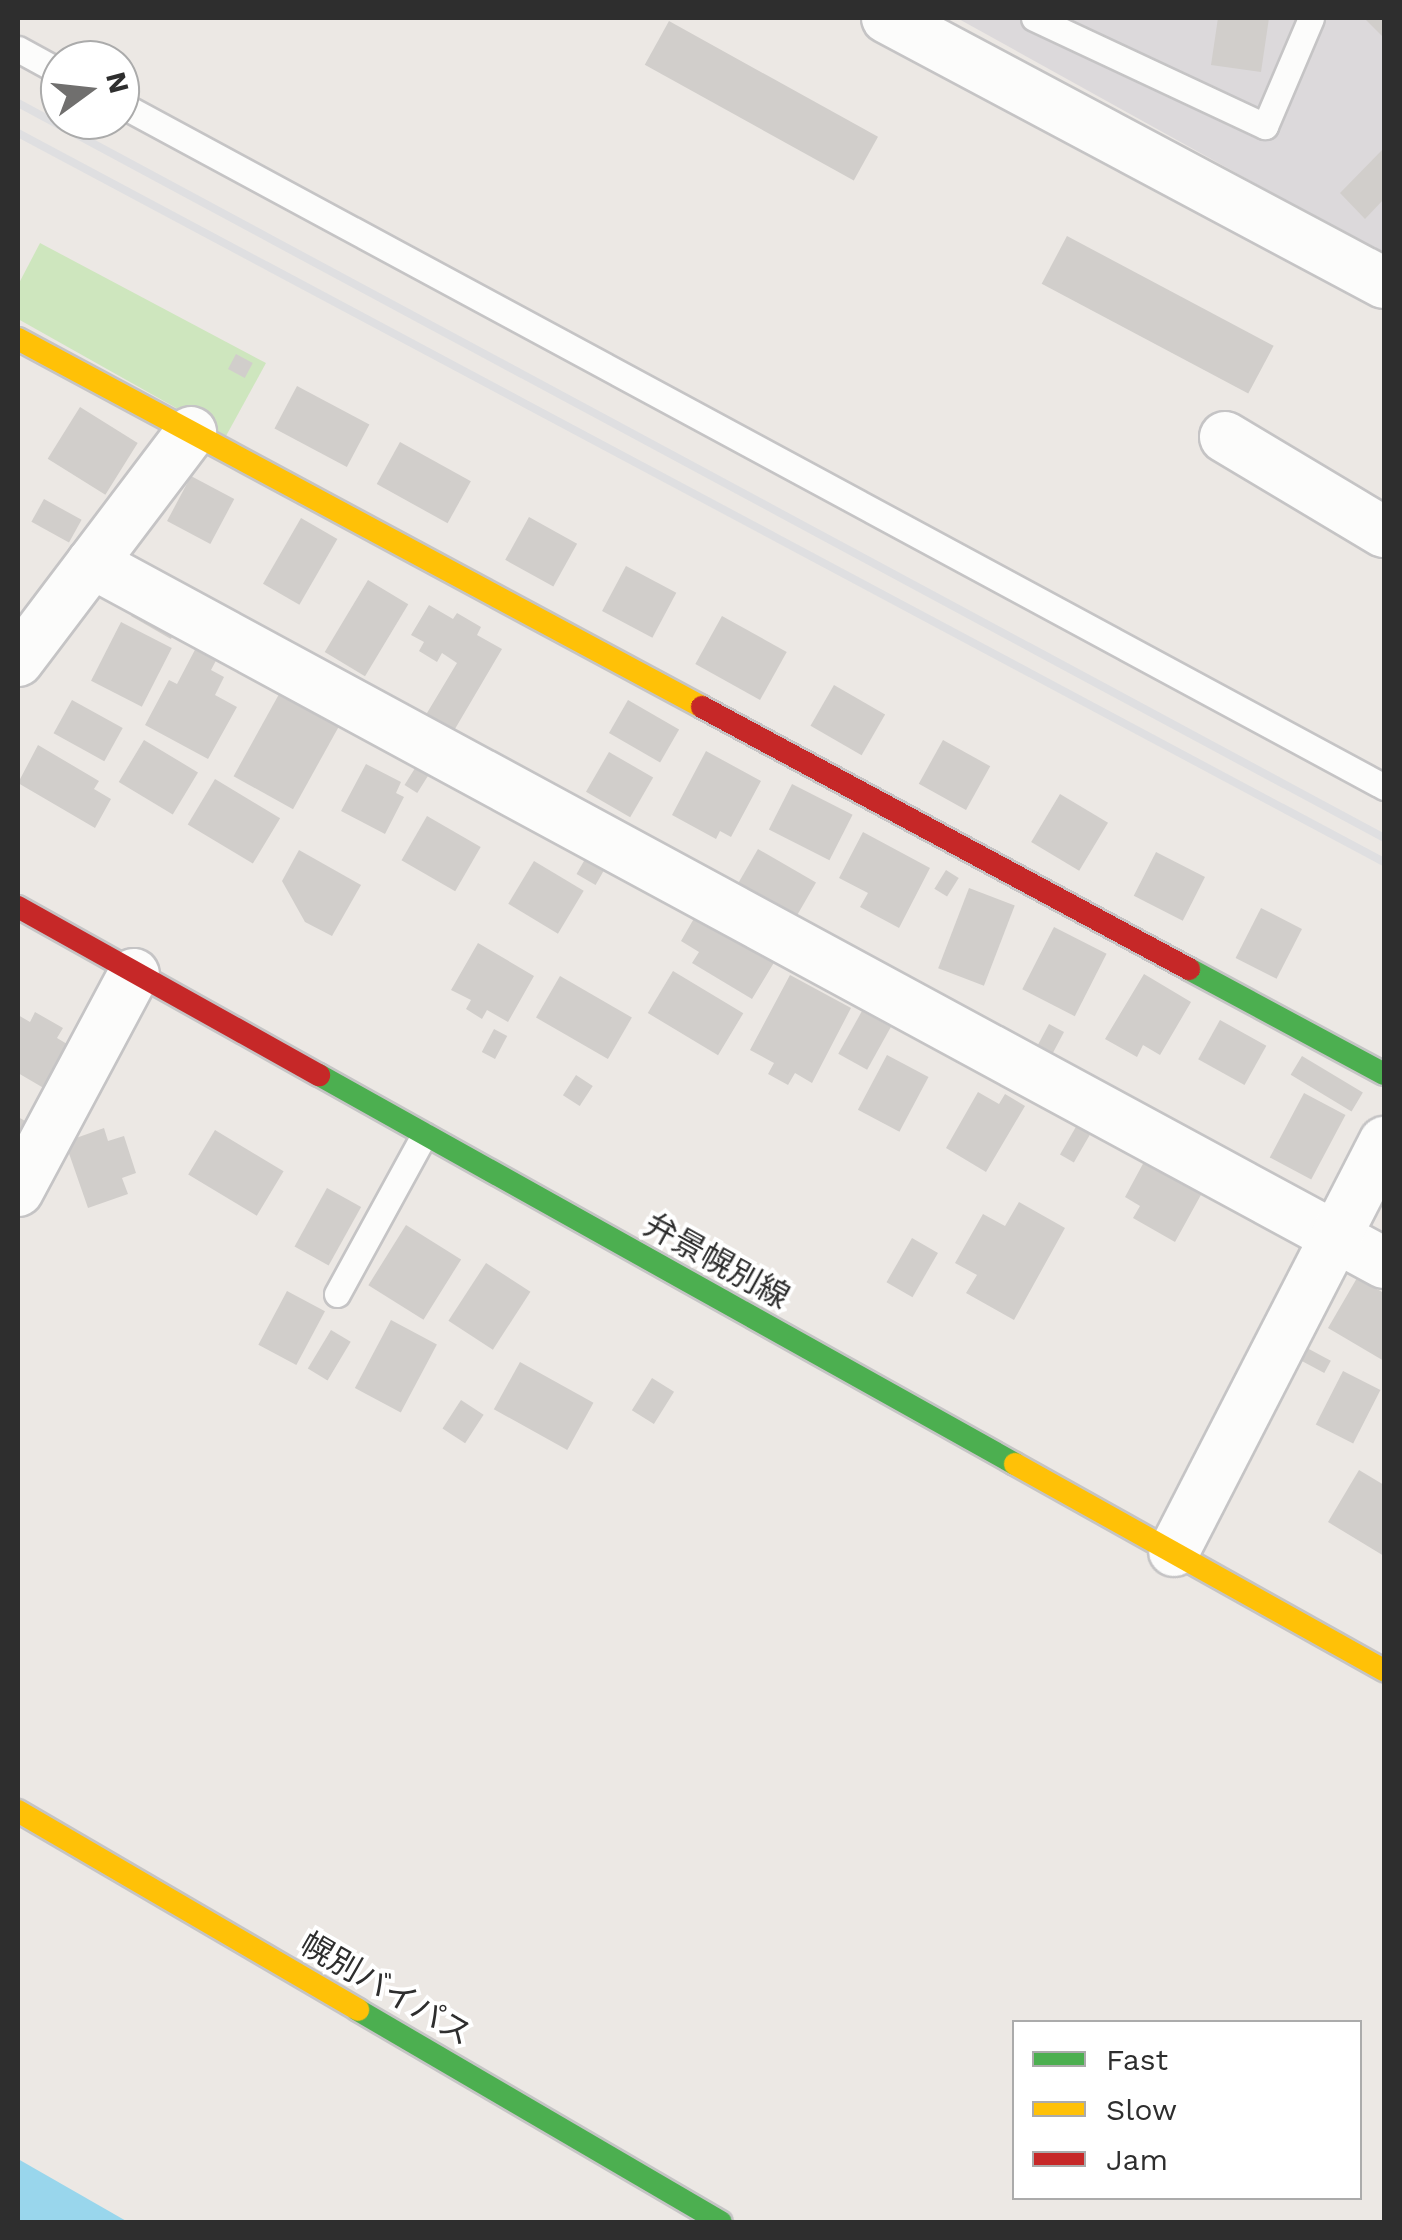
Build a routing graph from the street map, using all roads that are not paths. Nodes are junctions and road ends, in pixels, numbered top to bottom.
1 (887, 18) edge
2 (1034, 18) edge
3 (1312, 18) edge
4 (18, 49) edge
5 (40, 61) edge
6 (140, 115) edge
7 (1384, 282) edge
8 (18, 339) edge
9 (191, 432) junction
10 (1225, 437) dead end
11 (1384, 532) edge
12 (92, 563) junction
13 (18, 661) edge
14 (1384, 787) edge
15 (18, 906) edge
16 (134, 974) junction
17 (1384, 1074) edge
18 (424, 1135) junction
19 (1384, 1142) edge
20 (18, 1192) edge
21 (1334, 1234) junction
22 (1384, 1263) edge
23 (338, 1294) dead end
24 (1174, 1551) junction
25 (1384, 1670) edge
26 (18, 1811) edge
27 (721, 2222) edge

1 - 7 street
2 - 3 lane
4 - 5 lane
6 - 14 lane
8 - 9 main road
9 - 12 street
9 - 17 main road
10 - 11 street
12 - 13 street
12 - 21 street
15 - 16 main road, 弁景幌別線
16 - 18 main road, 弁景幌別線
16 - 20 street
18 - 23 lane
18 - 24 main road, 弁景幌別線
19 - 21 street
21 - 22 street
21 - 24 street
24 - 25 main road, 弁景幌別線
26 - 27 main road, 幌別バイパス

